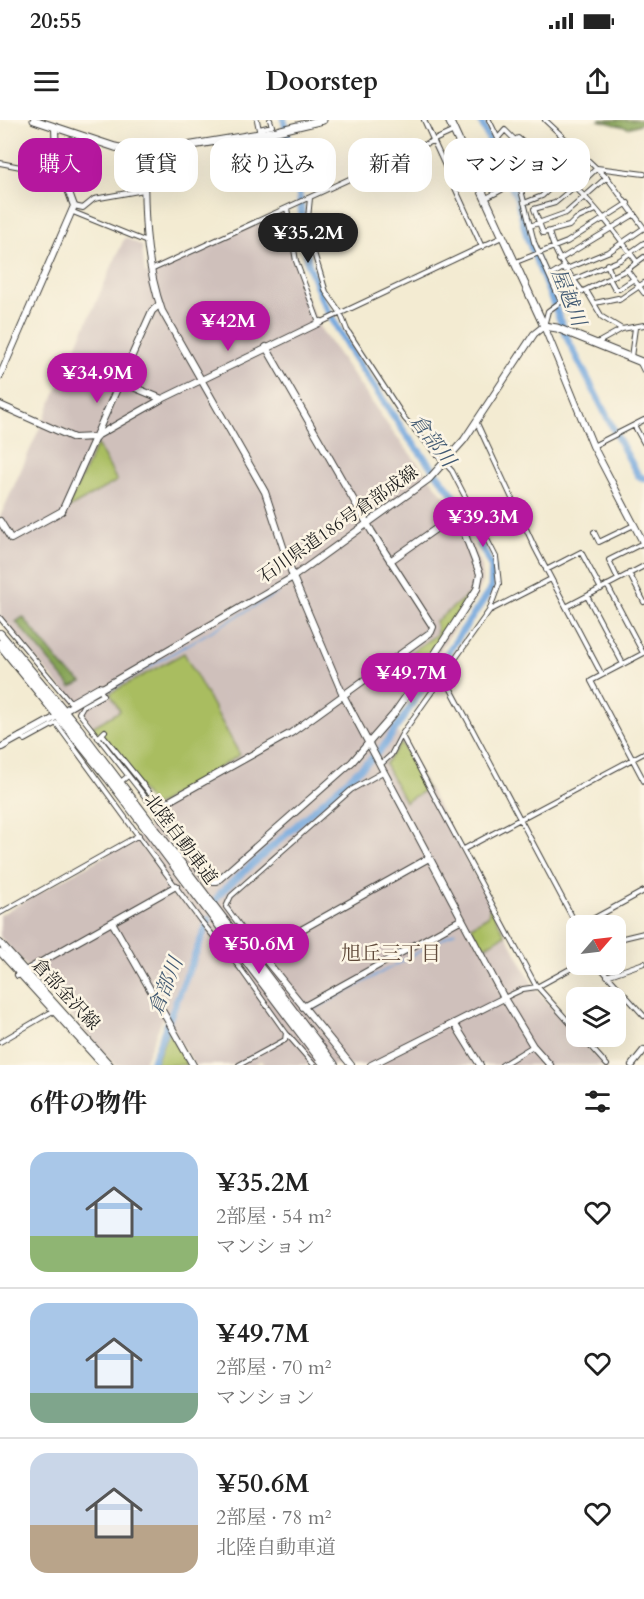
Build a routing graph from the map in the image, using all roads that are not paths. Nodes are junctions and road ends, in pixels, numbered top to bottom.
1 (34, 120) edge
2 (257, 120) edge
3 (270, 120) edge
4 (324, 120) edge
5 (424, 120) edge
6 (449, 120) edge
7 (489, 120) edge
8 (545, 120) edge
9 (53, 125) edge
10 (259, 131) junction
11 (455, 131) junction
12 (498, 138) joint
13 (513, 138) edge
14 (566, 138) edge
15 (434, 141) junction
16 (198, 143) edge
17 (114, 147) edge
18 (590, 160) edge
19 (0, 164) edge
20 (18, 167) edge
21 (597, 168) junction
22 (590, 174) edge
23 (644, 174) edge
24 (607, 177) junction
25 (67, 192) edge
26 (133, 192) edge
27 (144, 192) edge
28 (500, 192) edge
29 (521, 192) edge
30 (547, 192) edge
31 (570, 192) edge
32 (580, 192) edge
33 (585, 196) junction
34 (310, 198) junction
35 (486, 198) junction
36 (524, 203) junction
37 (628, 203) junction
38 (290, 207) junction
39 (73, 209) junction
40 (596, 210) junction
41 (636, 215) junction
42 (644, 217) edge
43 (604, 221) junction
44 (539, 223) junction
45 (530, 226) junction
46 (644, 228) edge
47 (589, 231) junction
48 (611, 231) junction
49 (549, 232) junction
50 (503, 237) junction
51 (594, 240) junction
52 (147, 242) junction
53 (623, 243) junction
54 (644, 243) edge
55 (552, 246) junction
56 (482, 247) junction
57 (538, 252) junction
58 (576, 252) junction
59 (630, 253) junction
60 (644, 257) edge
61 (560, 260) junction
62 (515, 262) junction
63 (581, 262) junction
64 (637, 262) junction
65 (607, 264) junction
66 (564, 269) junction
67 (151, 270) junction
68 (627, 270) junction
69 (550, 276) junction
70 (611, 277) junction
71 (634, 279) junction
72 (573, 280) junction
73 (644, 283) edge
74 (639, 287) junction
75 (584, 290) junction
76 (644, 293) edge
77 (560, 302) junction
78 (595, 303) junction
79 (160, 304) junction
80 (338, 313) junction
81 (320, 323) junction
82 (644, 325) edge
83 (544, 326) junction
84 (635, 328) junction
85 (622, 329) junction
86 (636, 335) junction
87 (644, 336) edge
88 (596, 344) junction
89 (266, 347) junction
90 (631, 357) junction
91 (641, 362) edge
92 (644, 371) edge
93 (0, 376) edge
94 (201, 379) junction
95 (121, 382) junction
96 (162, 399) junction
97 (0, 405) edge
98 (644, 420) edge
99 (476, 421) junction
100 (634, 425) junction
101 (95, 437) junction
102 (644, 443) edge
103 (593, 446) junction
104 (445, 464) junction
105 (0, 521) edge
106 (367, 523) junction
107 (634, 525) junction
108 (594, 532) dead end
109 (644, 543) edge
110 (390, 561) junction
111 (644, 566) edge
112 (546, 570) junction
113 (629, 573) junction
114 (294, 577) junction
115 (551, 579) junction
116 (618, 579) junction
117 (607, 585) junction
118 (601, 588) junction
119 (587, 596) junction
120 (644, 602) edge
121 (566, 607) junction
122 (489, 611) junction
123 (0, 618) edge
124 (0, 634) edge
125 (0, 644) edge
126 (643, 653) edge
127 (623, 664) junction
128 (426, 670) junction
129 (602, 675) junction
130 (441, 679) junction
131 (102, 688) junction
132 (343, 696) junction
133 (68, 708) dead end
134 (56, 717) dead end
135 (20, 736) junction
136 (402, 736) junction
137 (98, 738) junction
138 (370, 746) junction
139 (0, 748) edge
140 (644, 753) edge
141 (632, 759) junction
142 (379, 764) junction
143 (383, 772) junction
144 (128, 776) junction
145 (123, 780) dead end
146 (644, 781) edge
147 (149, 792) dead end
148 (157, 812) junction
149 (520, 819) junction
150 (139, 835) junction
151 (464, 849) junction
152 (429, 858) junction
153 (179, 885) junction
154 (644, 891) edge
155 (0, 913) edge
156 (573, 915) edge
157 (599, 915) edge
158 (462, 919) junction
159 (112, 922) junction
160 (644, 933) edge
161 (626, 937) edge
162 (0, 943) edge
163 (0, 952) edge
164 (260, 953) junction
165 (644, 963) edge
166 (566, 971) edge
167 (21, 973) junction
168 (607, 976) joint
169 (537, 987) junction
170 (270, 998) dead end
171 (504, 998) junction
172 (265, 1001) junction
173 (303, 1006) junction
174 (644, 1007) edge
175 (639, 1010) junction
176 (54, 1011) junction
177 (644, 1016) edge
178 (566, 1019) edge
179 (454, 1023) junction
180 (286, 1033) junction
181 (0, 1042) edge
182 (533, 1046) junction
183 (591, 1047) edge
184 (644, 1050) edge
185 (98, 1063) edge
186 (110, 1065) edge
187 (193, 1065) edge
188 (239, 1065) edge
189 (314, 1065) edge
190 (325, 1065) edge
191 (334, 1065) edge
192 (351, 1065) edge
193 (371, 1065) edge
194 (480, 1065) edge
195 (502, 1065) edge
196 (550, 1065) edge
197 (607, 1065) edge
198 (632, 1065) edge

1 - 9 main road
2 - 10 street
3 - 10 street
4 - 10 main road
5 - 15 street
6 - 11 main road
7 - 12 street
8 - 14 street
9 - 17 main road
10 - 16 main road
11 - 15 street
11 - 35 main road
12 - 13 street
15 - 34 street
15 - 56 street
18 - 21 street
19 - 20 street
21 - 22 street
21 - 23 street
21 - 24 street
24 - 33 street
24 - 37 street
25 - 39 street
26 - 39 street
27 - 52 street
28 - 35 street
29 - 36 street
30 - 36 street
31 - 44 street
32 - 33 street
33 - 40 street
33 - 44 street
34 - 38 street
34 - 80 street
35 - 50 main road
36 - 45 street
37 - 41 street
37 - 43 street
38 - 67 street
38 - 81 street
39 - 52 street
39 - 93 street
40 - 43 street
40 - 49 street
41 - 42 street
41 - 46 street
41 - 48 street
43 - 47 street
43 - 48 street
44 - 45 street
44 - 49 street
45 - 57 street
46 - 53 street
47 - 51 street
47 - 55 street
48 - 51 street
48 - 53 street
49 - 55 street
50 - 56 street
50 - 62 main road
51 - 58 street
52 - 67 street
53 - 59 street
53 - 63 street
54 - 59 street
55 - 57 street
55 - 61 street
56 - 80 street
57 - 62 street
57 - 69 street
58 - 61 street
58 - 63 street
59 - 64 street
59 - 65 street
60 - 64 street
61 - 66 street
62 - 83 main road
63 - 66 street
64 - 68 street
65 - 70 street
65 - 72 street
66 - 69 street
66 - 72 street
67 - 79 street
68 - 70 street
68 - 71 street
69 - 77 street
70 - 71 street
70 - 75 street
71 - 74 street
72 - 75 street
73 - 74 street
74 - 76 street
74 - 78 street
75 - 77 street
75 - 78 street
77 - 83 street
78 - 85 street
79 - 94 street
79 - 95 street
80 - 81 street
80 - 104 street
81 - 89 street
82 - 84 street
83 - 88 main road
83 - 99 street, 石川県道186号倉部成線
83 - 103 street
84 - 85 street
84 - 86 street
85 - 88 street
86 - 87 street
86 - 90 street
88 - 90 main road
89 - 94 street
89 - 106 street
90 - 91 main road
91 - 92 street
94 - 96 street
94 - 114 street
95 - 96 street
95 - 101 street
96 - 101 street
97 - 101 street
98 - 100 street
99 - 104 street, 石川県道186号倉部成線
99 - 112 street
100 - 102 street
100 - 103 street
101 - 105 street
103 - 107 street
104 - 106 street, 石川県道186号倉部成線
104 - 122 street
106 - 110 street
106 - 114 street, 石川県道186号倉部成線
107 - 108 street
107 - 109 street
109 - 116 street
110 - 128 street
110 - 132 street
111 - 113 street
112 - 115 street
112 - 118 street
113 - 116 street
113 - 120 street
114 - 131 street, 石川県道186号倉部成線
114 - 132 street
115 - 121 street
115 - 122 street
116 - 117 street
117 - 118 street
117 - 126 street
118 - 119 street
119 - 121 street
119 - 127 street
121 - 129 street
122 - 130 street
123 - 131 street
124 - 191 highway, 北陸自動車道
125 - 190 highway, 北陸自動車道
126 - 127 street
127 - 129 street
128 - 130 street
128 - 138 street
129 - 141 street
130 - 136 street
130 - 149 street
131 - 133 street, 石川県道186号倉部成線
131 - 137 street
132 - 138 street
132 - 148 street
134 - 135 street
135 - 139 street
135 - 150 street
136 - 142 street
136 - 151 street
137 - 144 street
137 - 147 street
138 - 142 street
138 - 148 street
140 - 141 street
141 - 146 street
141 - 149 street
142 - 143 street
143 - 152 street
143 - 164 street
144 - 145 street
144 - 148 street
149 - 151 street
149 - 156 street
150 - 153 street
150 - 155 street
151 - 169 street
152 - 158 street
152 - 164 street
153 - 159 street
153 - 172 street
154 - 157 street
158 - 171 street
158 - 173 street
159 - 167 street
159 - 187 street
160 - 161 street
162 - 167 street, 倉部金沢線
163 - 167 street, 倉部金沢線
164 - 173 street
165 - 168 street
166 - 169 street
167 - 176 street, 倉部金沢線
167 - 186 street, 倉部金沢線
168 - 175 street
169 - 171 street
169 - 178 street
170 - 172 street
171 - 179 street
171 - 182 street
172 - 180 street
173 - 192 street
174 - 175 street
175 - 177 street
176 - 181 street
176 - 185 street, 倉部金沢線
179 - 193 street
179 - 194 street
180 - 188 street
180 - 189 street
182 - 195 street
182 - 196 street
183 - 197 street
184 - 198 street

